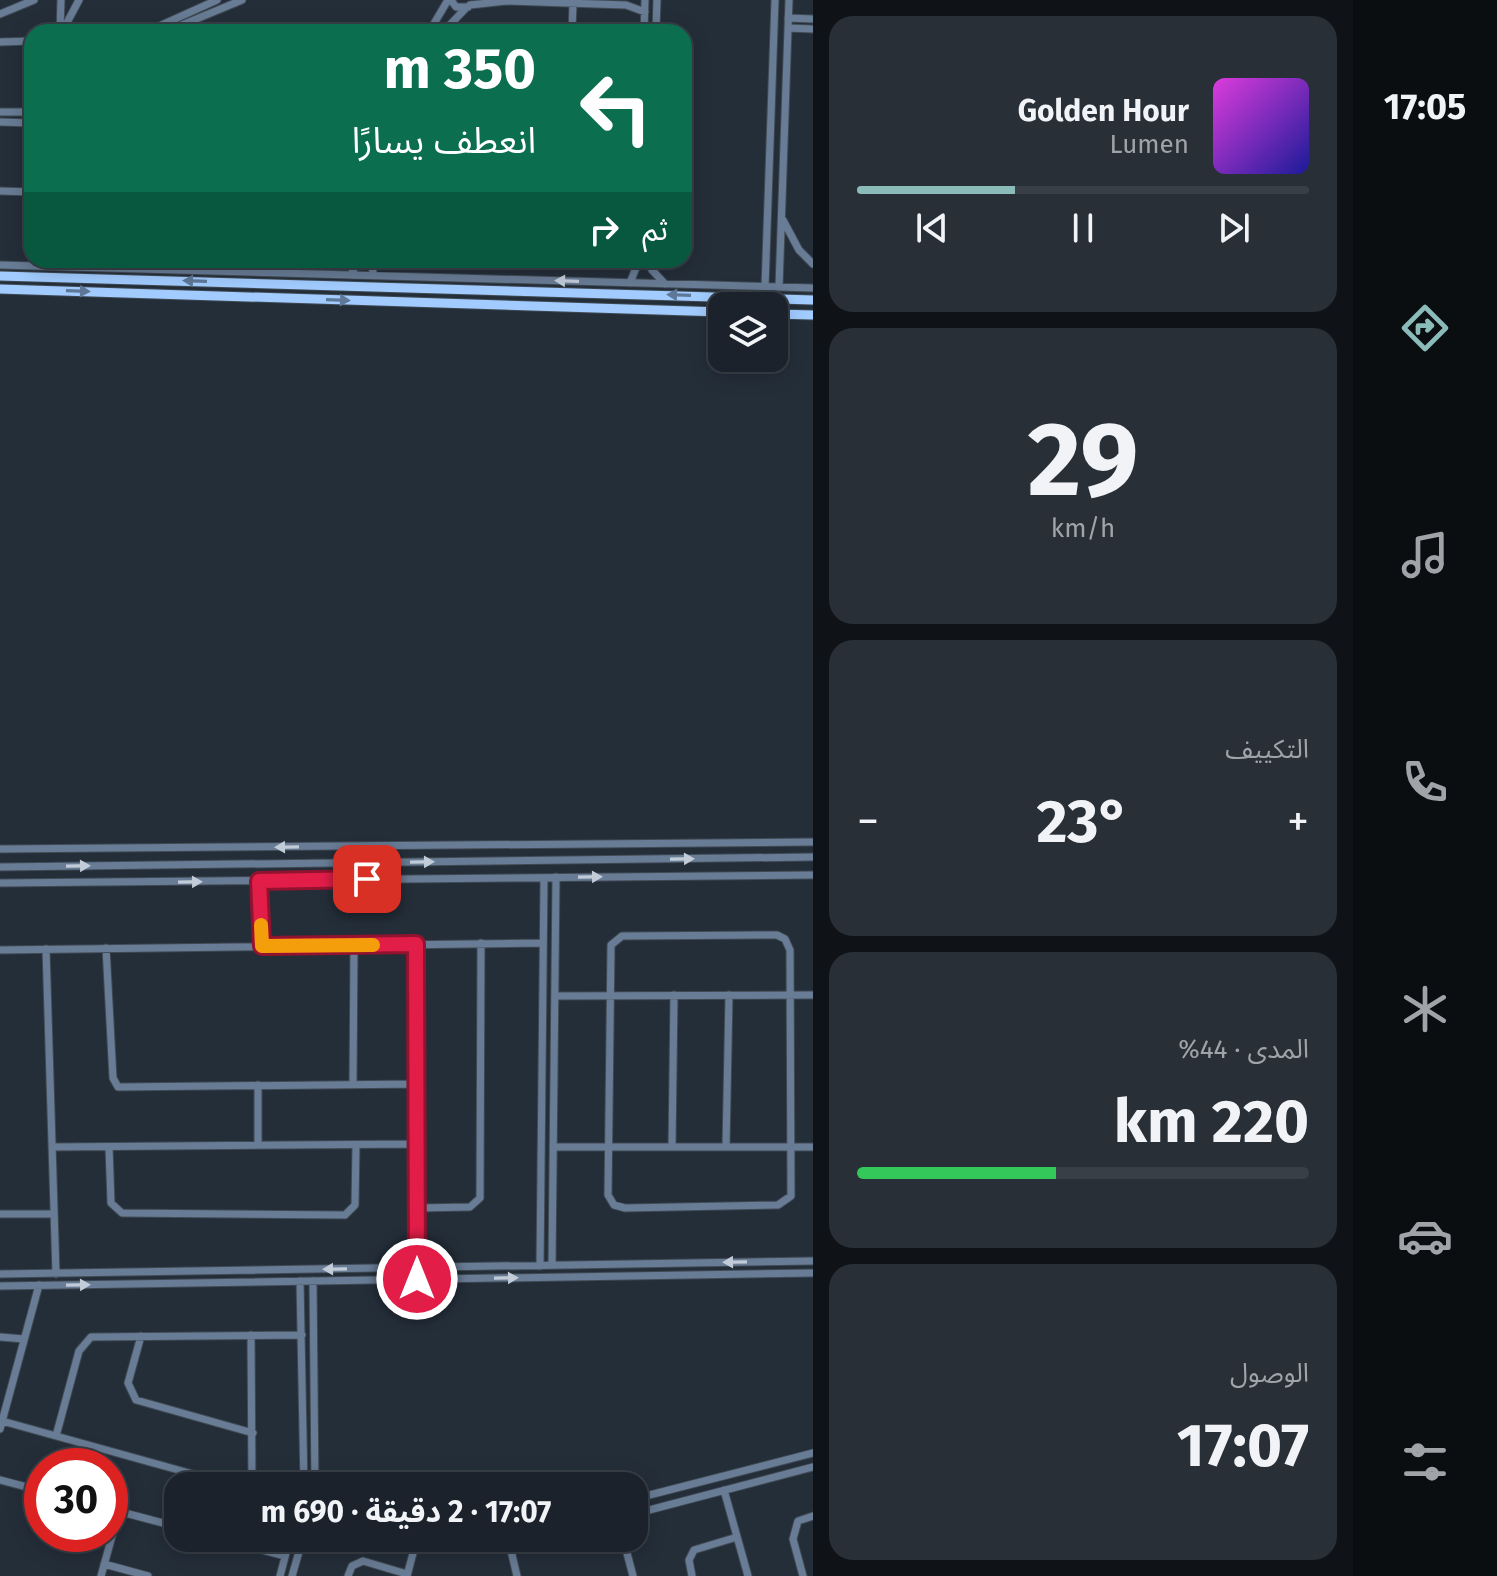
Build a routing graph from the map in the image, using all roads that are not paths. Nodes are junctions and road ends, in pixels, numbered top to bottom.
1 (34, 0) edge
2 (61, 0) edge
3 (79, 0) edge
4 (217, 0) edge
5 (242, 0) edge
6 (450, 0) edge
7 (645, 0) edge
8 (657, 0) edge
9 (775, 0) edge
10 (789, 0) edge
11 (573, 3) junction
12 (470, 4) edge
13 (645, 12) junction
14 (0, 14) edge
15 (788, 18) junction
16 (813, 19) edge
17 (61, 24) edge
18 (66, 24) edge
19 (164, 24) edge
20 (184, 24) edge
21 (434, 24) edge
22 (451, 24) edge
23 (572, 24) edge
24 (644, 24) edge
25 (656, 24) edge
26 (788, 28) junction
27 (813, 29) edge
28 (24, 41) edge
29 (0, 42) edge
30 (0, 112) edge
31 (24, 112) edge
32 (0, 122) edge
33 (24, 123) edge
34 (0, 191) edge
35 (24, 192) edge
36 (782, 217) junction
37 (767, 247) junction
38 (780, 248) junction
39 (813, 264) edge
40 (0, 265) edge
41 (24, 266) edge
42 (114, 268) edge
43 (354, 268) edge
44 (372, 268) edge
45 (636, 268) edge
46 (652, 268) edge
47 (146, 269) joint
48 (351, 275) junction
49 (0, 276) edge
50 (374, 276) junction
51 (630, 283) junction
52 (665, 284) junction
53 (765, 287) junction
54 (779, 287) junction
55 (645, 288) junction
56 (813, 288) edge
57 (0, 289) edge
58 (779, 292) edge
59 (708, 293) edge
60 (788, 299) edge
61 (813, 300) edge
62 (708, 312) edge
63 (788, 314) edge
64 (813, 315) edge
65 (813, 842) edge
66 (0, 849) edge
67 (813, 857) edge
68 (0, 867) edge
69 (813, 875) edge
70 (556, 877) junction
71 (544, 878) junction
72 (259, 881) junction
73 (0, 883) edge
74 (481, 943) junction
75 (543, 943) junction
76 (416, 944) junction
77 (354, 945) junction
78 (262, 946) junction
79 (106, 948) junction
80 (46, 949) junction
81 (0, 950) edge
82 (674, 995) junction
83 (729, 995) junction
84 (791, 995) junction
85 (813, 995) edge
86 (555, 996) junction
87 (609, 996) junction
88 (353, 1084) junction
89 (417, 1084) junction
90 (258, 1085) junction
91 (417, 1144) junction
92 (258, 1145) junction
93 (356, 1145) junction
94 (52, 1147) junction
95 (109, 1147) junction
96 (553, 1147) junction
97 (608, 1147) junction
98 (672, 1147) junction
99 (726, 1147) junction
100 (792, 1147) junction
101 (813, 1147) edge
102 (417, 1208) junction
103 (0, 1214) edge
104 (54, 1214) junction
105 (813, 1261) edge
106 (552, 1265) junction
107 (540, 1266) junction
108 (417, 1268) junction
109 (813, 1273) edge
110 (0, 1274) edge
111 (56, 1274) junction
112 (417, 1279) junction
113 (300, 1281) junction
114 (313, 1281) junction
115 (39, 1285) junction
116 (0, 1286) edge
117 (251, 1335) junction
118 (302, 1335) junction
119 (141, 1336) junction
120 (0, 1337) edge
121 (24, 1339) junction
122 (1, 1425) edge
123 (253, 1433) junction
124 (56, 1436) junction
125 (813, 1453) edge
126 (813, 1467) edge
127 (186, 1472) edge
128 (252, 1472) edge
129 (304, 1472) edge
130 (315, 1472) edge
131 (0, 1480) edge
132 (24, 1486) edge
133 (724, 1490) junction
134 (648, 1495) edge
135 (648, 1510) edge
136 (128, 1514) edge
137 (813, 1516) edge
138 (164, 1523) edge
139 (737, 1537) junction
140 (106, 1552) edge
141 (273, 1552) edge
142 (286, 1552) edge
143 (299, 1552) edge
144 (413, 1552) edge
145 (511, 1552) edge
146 (627, 1552) edge
147 (285, 1556) junction
148 (104, 1564) junction
149 (813, 1574) edge
150 (407, 1575) edge
151 (101, 1576) edge
152 (148, 1576) edge
153 (280, 1576) edge
154 (292, 1576) edge
155 (348, 1576) edge
156 (517, 1576) edge
157 (633, 1576) edge
158 (692, 1576) edge
159 (748, 1576) edge
160 (805, 1576) edge

1 - 14 street
2 - 17 street
3 - 18 street
4 - 19 street
5 - 20 street
6 - 12 street
6 - 21 street
7 - 13 street
8 - 25 street
9 - 37 street
10 - 15 street
11 - 12 street
11 - 13 street
11 - 23 street
12 - 22 street
13 - 24 street
15 - 16 street
15 - 26 street
26 - 27 street
26 - 36 street
28 - 29 street
30 - 31 street
32 - 33 street
34 - 35 street
36 - 38 street
36 - 39 street
37 - 38 street
37 - 53 street
38 - 54 street
40 - 41 street
42 - 47 street
43 - 48 street
44 - 50 street
45 - 51 street
46 - 52 street
47 - 48 street
48 - 50 street
55 -> 49 main road
51 -> 50 street
51 - 55 street
52 - 53 street
52 - 55 street
53 - 54 street
54 - 56 street
54 - 58 main road
59 -> 55 main road
57 -> 62 main road
60 - 61 main road
63 - 64 main road
65 -> 66 street
68 -> 67 street
70 -> 69 street
70 - 71 street
70 - 86 street
71 - 72 street
71 - 75 street
73 -> 72 street
72 - 78 street
74 - 75 street
74 - 76 street
74 - 102 street
75 - 107 street
76 - 77 street
76 - 89 street
77 - 78 street
77 - 88 street
78 - 79 street
79 - 80 street
79 - 90 street
80 - 81 street
80 - 94 street
82 - 83 street
82 - 87 street
82 - 98 street
83 - 84 street
83 - 99 street
84 - 85 street
84 - 87 street
84 - 100 street
86 - 87 street
86 - 96 street
87 - 97 street
88 - 89 street
88 - 90 street
89 - 91 street
90 - 92 street
91 - 93 street
91 - 102 street
92 - 93 street
92 - 95 street
93 - 95 street
94 - 95 street
94 - 104 street
96 - 97 street
96 - 106 street
97 - 98 street
97 - 100 street
98 - 99 street
99 - 100 street
100 - 101 street
102 - 108 street
103 - 104 street
104 - 111 street
105 -> 106 street
106 - 107 street
107 - 108 street
108 -> 111 street
108 - 112 street
112 -> 109 street
110 - 111 street
112 - 114 street
113 - 114 street
115 -> 113 street
113 - 118 street
114 - 130 street
115 - 116 street
115 - 121 street
117 - 118 street
117 - 119 street
117 - 123 street
118 - 129 street
119 - 123 street
119 - 124 street
120 - 121 street
121 - 122 street
122 - 124 street
123 - 128 street
124 - 127 street
125 - 134 street
126 - 133 street
131 - 132 street
133 - 135 street
133 - 139 street
136 - 138 street
137 - 160 street
139 - 158 street
139 - 159 street
140 - 148 street
141 - 147 street
142 - 147 street
143 - 154 street
144 - 150 street
145 - 156 street
146 - 157 street
147 - 153 street
148 - 151 street
148 - 152 street
149 - 160 street
150 - 155 street

